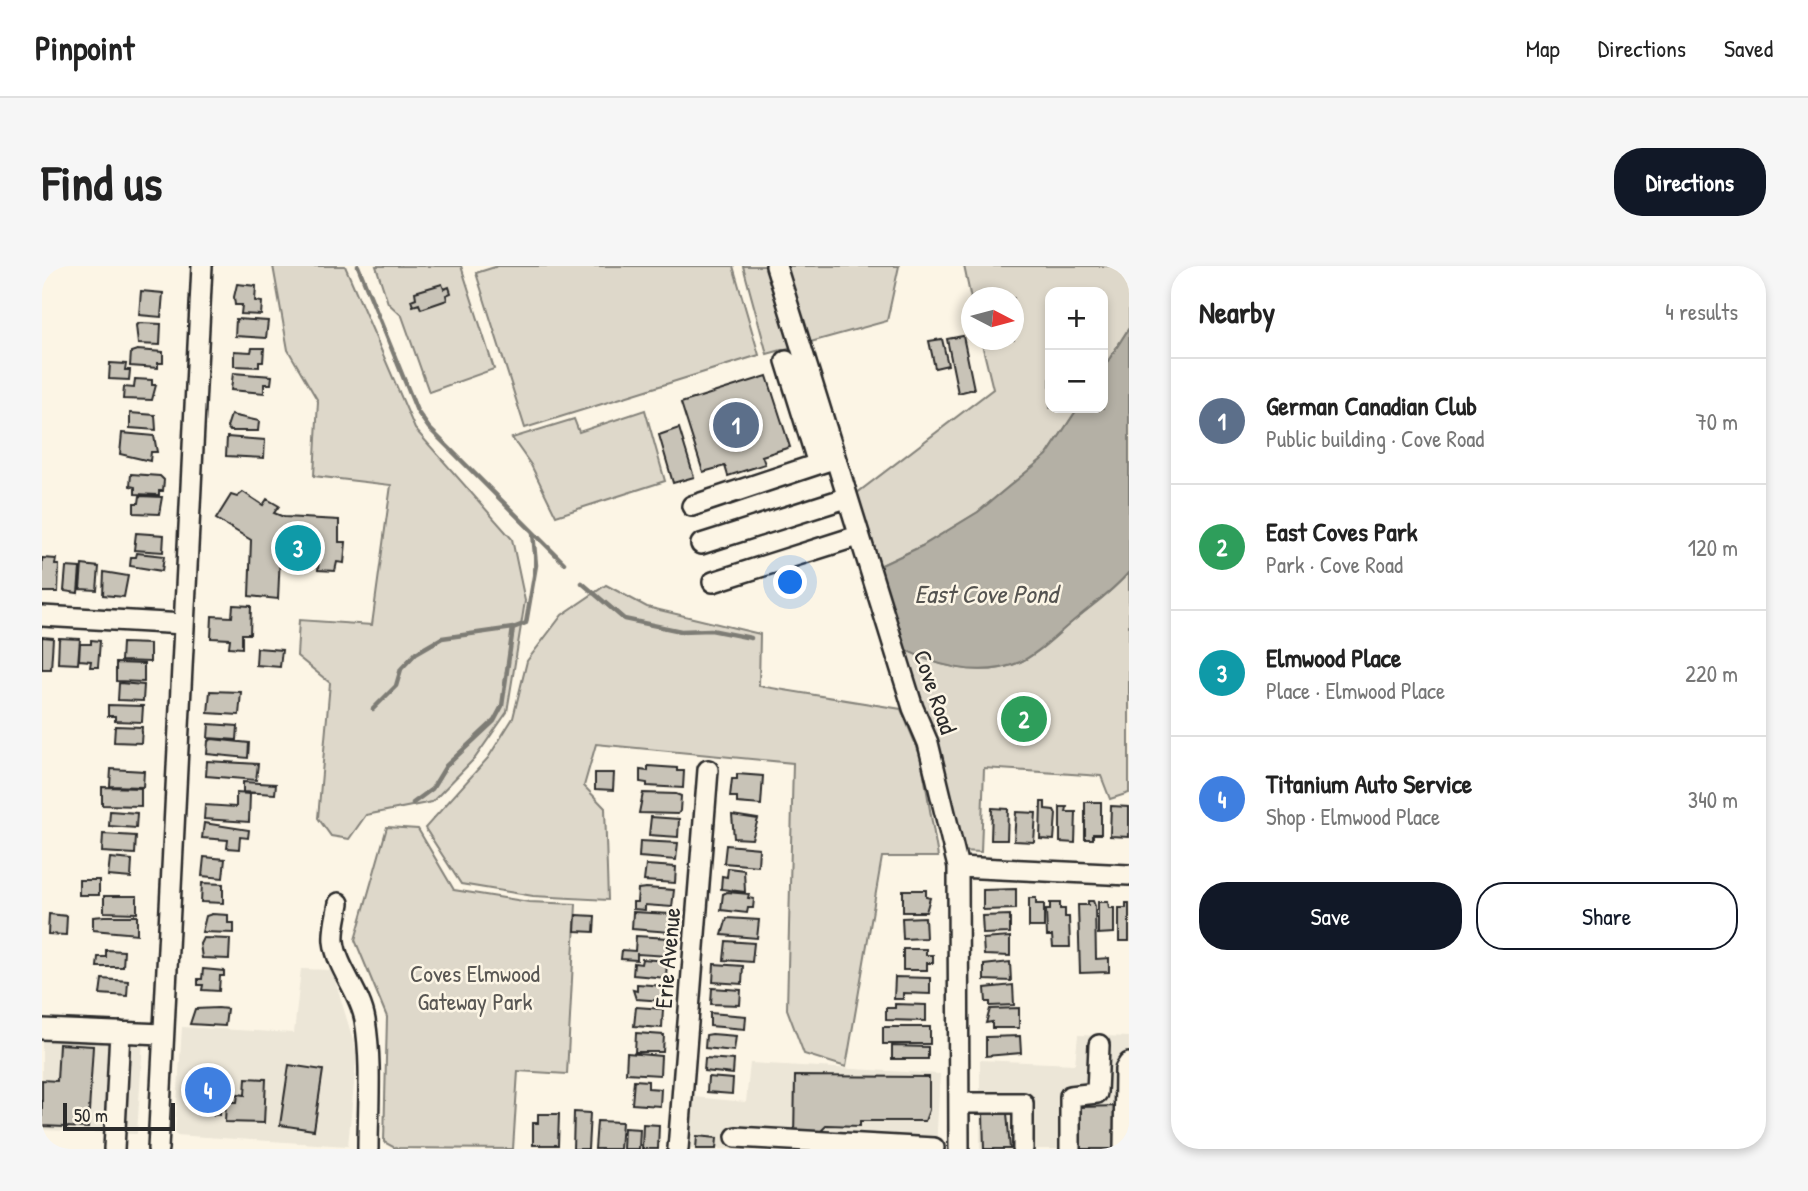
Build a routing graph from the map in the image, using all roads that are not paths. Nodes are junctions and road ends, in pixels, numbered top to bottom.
1 (202, 266) edge
2 (775, 266) edge
3 (786, 361) dead end
4 (826, 462) junction
5 (846, 498) junction
6 (692, 506) dead end
7 (858, 536) junction
8 (701, 544) dead end
9 (713, 582) dead end
10 (42, 616) edge
11 (184, 624) junction
12 (708, 770) dead end
13 (958, 867) junction
14 (1129, 875) edge
15 (339, 903) dead end
16 (42, 1029) edge
17 (120, 1032) junction
18 (163, 1034) junction
19 (1099, 1045) dead end
20 (1129, 1063) edge
21 (959, 1103) junction
22 (736, 1138) dead end
23 (933, 1148) edge
24 (114, 1149) edge
25 (158, 1149) edge
26 (368, 1149) edge
27 (678, 1149) edge
28 (959, 1149) edge
29 (1023, 1149) edge
30 (1070, 1149) edge
31 (1124, 1149) edge

1 - 11 street
2 - 4 street, Cove Road
3 - 4 street
4 - 5 street, Cove Road
4 - 6 street
5 - 7 street, Cove Road
5 - 8 street
7 - 9 street
7 - 13 street, Cove Road
10 - 11 street
11 - 18 street
12 - 27 street, Erie Avenue
13 - 14 street
13 - 21 street, Cove Road
15 - 26 street
16 - 17 street
17 - 18 street
17 - 24 street
18 - 25 street
19 - 30 street
20 - 31 street
21 - 28 street, Cove Road
21 - 29 street
22 - 23 street

